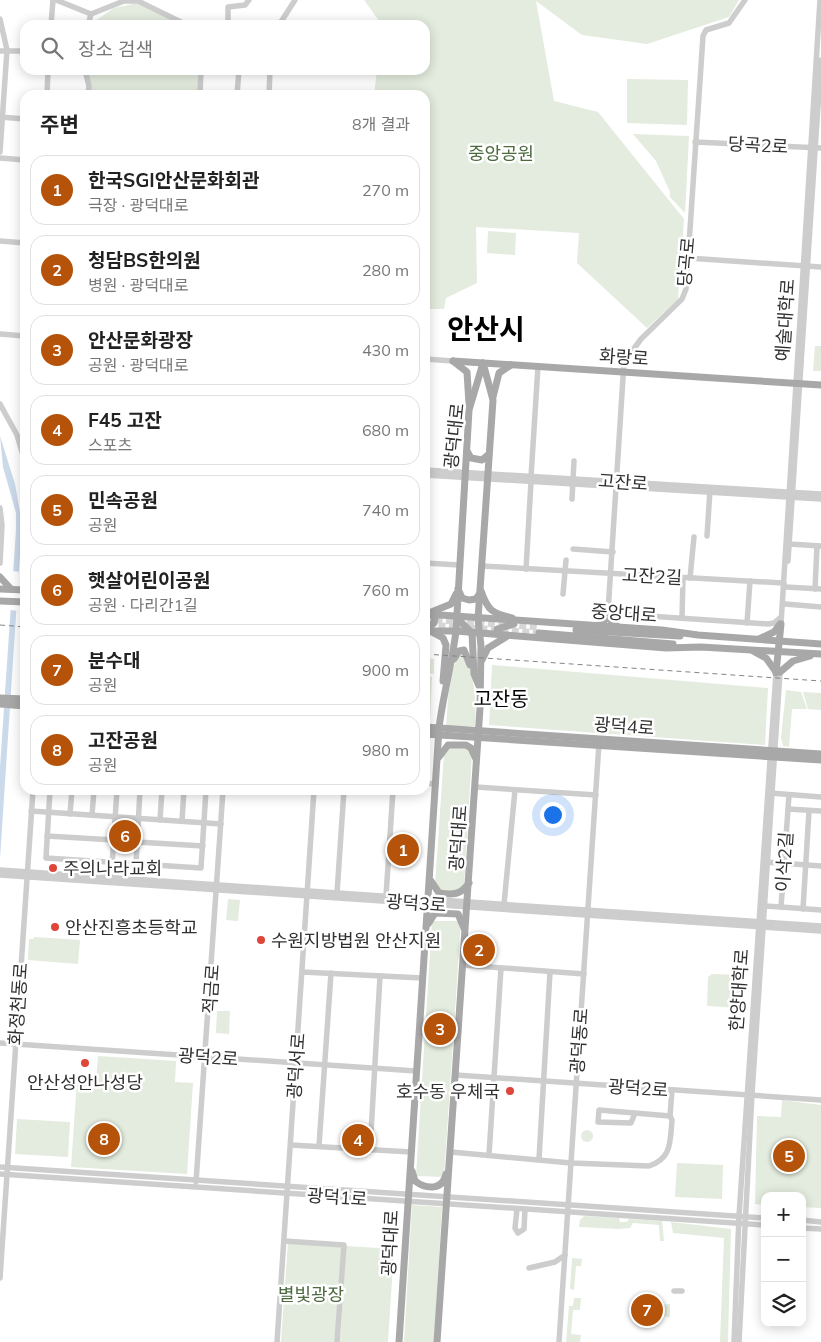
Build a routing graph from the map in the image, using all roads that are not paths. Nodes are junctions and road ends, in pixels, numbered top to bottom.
1 (54, 0) edge
2 (248, 0) edge
3 (296, 0) edge
4 (745, 0) edge
5 (820, 0) edge
6 (91, 14) junction
7 (0, 19) edge
8 (52, 20) edge
9 (89, 20) edge
10 (177, 20) edge
11 (228, 20) edge
12 (282, 20) edge
13 (820, 34) edge
14 (7, 50) junction
15 (0, 51) edge
16 (20, 51) edge
17 (821, 60) edge
18 (48, 75) edge
19 (86, 75) edge
20 (201, 75) edge
21 (239, 75) edge
22 (270, 75) edge
23 (47, 90) edge
24 (89, 90) edge
25 (200, 90) edge
26 (237, 90) edge
27 (269, 90) edge
28 (1, 117) edge
29 (20, 119) edge
30 (695, 142) junction
31 (816, 148) edge
32 (0, 152) edge
33 (0, 158) edge
34 (20, 160) edge
35 (0, 241) edge
36 (20, 242) edge
37 (688, 258) junction
38 (805, 266) junction
39 (821, 267) edge
40 (0, 334) edge
41 (20, 336) edge
42 (430, 360) edge
43 (453, 361) junction
44 (483, 363) junction
45 (512, 365) junction
46 (538, 366) junction
47 (622, 372) junction
48 (798, 383) junction
49 (821, 385) edge
50 (472, 398) junction
51 (493, 400) junction
52 (0, 404) edge
53 (469, 410) junction
54 (20, 445) edge
55 (467, 450) junction
56 (489, 452) junction
57 (574, 461) dead end
58 (430, 471) edge
59 (430, 475) edge
60 (465, 475) junction
61 (488, 476) junction
62 (531, 479) junction
63 (573, 482) junction
64 (617, 485) junction
65 (710, 490) junction
66 (821, 494) edge
67 (790, 495) junction
68 (821, 499) edge
69 (572, 500) dead end
70 (0, 508) edge
71 (707, 536) dead end
72 (694, 537) dead end
73 (789, 544) junction
74 (819, 546) edge
75 (572, 549) dead end
76 (613, 552) junction
77 (566, 560) dead end
78 (430, 562) edge
79 (0, 563) edge
80 (459, 565) junction
81 (482, 566) junction
82 (526, 569) junction
83 (565, 572) junction
84 (610, 574) junction
85 (0, 577) edge
86 (683, 578) junction
87 (690, 578) junction
88 (750, 582) junction
89 (784, 585) junction
90 (458, 587) junction
91 (6, 588) edge
92 (20, 589) edge
93 (818, 589) edge
94 (481, 590) junction
95 (563, 594) dead end
96 (3, 601) edge
97 (20, 602) edge
98 (786, 604) junction
99 (821, 607) edge
100 (608, 609) junction
101 (430, 613) edge
102 (430, 614) edge
103 (430, 616) edge
104 (456, 617) junction
105 (682, 618) junction
106 (478, 619) junction
107 (521, 622) junction
108 (747, 623) junction
109 (782, 624) junction
110 (597, 626) junction
111 (430, 627) edge
112 (618, 627) junction
113 (430, 630) edge
114 (456, 631) junction
115 (430, 632) edge
116 (472, 633) junction
117 (480, 634) junction
118 (698, 635) junction
119 (506, 637) junction
120 (759, 639) junction
121 (781, 641) junction
122 (817, 643) edge
123 (701, 646) junction
124 (751, 650) junction
125 (779, 652) junction
126 (818, 654) edge
127 (481, 662) junction
128 (452, 663) junction
129 (778, 673) junction
130 (474, 674) junction
131 (481, 692) junction
132 (443, 696) junction
133 (0, 698) edge
134 (20, 699) edge
135 (0, 704) edge
136 (20, 706) edge
137 (430, 728) edge
138 (439, 731) junction
139 (430, 733) edge
140 (479, 734) junction
141 (599, 743) junction
142 (773, 754) junction
143 (821, 754) edge
144 (439, 758) junction
145 (821, 760) edge
146 (477, 762) junction
147 (430, 783) edge
148 (436, 784) junction
149 (476, 787) junction
150 (515, 790) junction
151 (770, 794) junction
152 (33, 795) edge
153 (50, 795) edge
154 (72, 795) edge
155 (94, 795) edge
156 (117, 795) edge
157 (140, 795) edge
158 (162, 795) edge
159 (184, 795) edge
160 (206, 795) edge
161 (223, 795) edge
162 (314, 795) edge
163 (344, 795) edge
164 (393, 795) edge
165 (596, 795) junction
166 (789, 795) junction
167 (821, 797) edge
168 (788, 809) junction
169 (31, 811) junction
170 (809, 811) junction
171 (821, 811) edge
172 (49, 812) junction
173 (70, 814) junction
174 (92, 815) junction
175 (115, 817) junction
176 (138, 818) junction
177 (160, 820) junction
178 (182, 821) junction
179 (204, 823) junction
180 (221, 824) junction
181 (47, 836) junction
182 (114, 840) junction
183 (137, 842) junction
184 (202, 846) junction
185 (112, 862) junction
186 (765, 862) junction
187 (136, 864) junction
188 (784, 864) junction
189 (806, 865) junction
190 (821, 866) edge
191 (0, 870) edge
192 (11, 873) junction
193 (27, 874) junction
194 (0, 875) edge
195 (430, 878) junction
196 (111, 880) junction
197 (470, 882) junction
198 (217, 887) junction
199 (307, 893) junction
200 (337, 893) junction
201 (386, 896) junction
202 (429, 902) junction
203 (468, 904) junction
204 (504, 904) junction
205 (765, 906) junction
206 (781, 907) junction
207 (803, 909) junction
208 (821, 910) edge
209 (588, 912) junction
210 (761, 924) junction
211 (427, 925) junction
212 (821, 926) edge
213 (466, 930) junction
214 (821, 931) edge
215 (463, 965) junction
216 (501, 968) junction
217 (302, 972) junction
218 (550, 972) junction
219 (331, 973) junction
220 (584, 974) junction
221 (380, 976) junction
222 (422, 978) junction
223 (0, 1043) edge
224 (16, 1044) junction
225 (206, 1057) junction
226 (296, 1063) junction
227 (324, 1065) junction
228 (374, 1069) junction
229 (416, 1072) junction
230 (456, 1075) junction
231 (494, 1078) junction
232 (544, 1081) junction
233 (576, 1083) junction
234 (672, 1090) junction
235 (750, 1094) junction
236 (821, 1100) edge
237 (635, 1113) junction
238 (670, 1116) junction
239 (291, 1145) junction
240 (319, 1146) junction
241 (370, 1150) junction
242 (411, 1152) junction
243 (451, 1152) junction
244 (489, 1155) junction
245 (539, 1159) junction
246 (410, 1161) junction
247 (450, 1163) junction
248 (571, 1163) junction
249 (0, 1167) edge
250 (8, 1167) junction
251 (0, 1174) edge
252 (7, 1175) junction
253 (196, 1180) junction
254 (288, 1186) junction
255 (196, 1187) junction
256 (287, 1193) junction
257 (408, 1198) junction
258 (447, 1200) junction
259 (568, 1205) junction
260 (517, 1209) junction
261 (525, 1209) junction
262 (568, 1212) junction
263 (742, 1216) junction
264 (761, 1218) edge
265 (806, 1220) edge
266 (821, 1222) edge
267 (742, 1224) junction
268 (761, 1226) edge
269 (806, 1228) edge
270 (821, 1229) edge
271 (284, 1241) junction
272 (565, 1256) junction
273 (529, 1268) dead end
274 (0, 1278) edge
275 (674, 1291) dead end
276 (682, 1291) dead end
277 (278, 1342) edge
278 (337, 1342) edge
279 (399, 1342) edge
280 (437, 1342) edge
281 (559, 1342) edge
282 (734, 1342) edge
283 (739, 1342) edge

1 - 6 street
1 - 8 street
2 - 11 street
3 - 12 street
4 - 30 street, 당곡로
5 - 13 street, 예술대학로
6 - 9 street
6 - 10 street
7 - 14 street
13 - 31 street, 예술대학로
14 - 15 street
14 - 16 street
14 - 28 street
17 - 31 street, 예술대학로
18 - 23 street
19 - 24 street
20 - 25 street
21 - 26 street
22 - 27 street
28 - 29 street
28 - 32 street
30 - 31 street, 당곡2로
30 - 37 street, 당곡로
31 - 38 street, 예술대학로
33 - 34 street
35 - 36 street
37 - 38 street
37 - 47 street, 당곡로
38 - 39 street
38 - 48 street, 예술대학로
40 - 41 street
42 - 43 street, 화랑로
43 - 44 main road, 화랑로
43 - 53 main road
44 - 45 main road, 화랑로
44 - 50 main road, 광덕대로
44 - 51 main road, 광덕대로
45 - 46 main road, 화랑로
45 - 51 main road
46 - 47 main road, 화랑로
46 - 62 street
47 - 48 main road, 화랑로
47 - 64 street, 당곡로
48 - 49 main road, 화랑로
48 - 67 street, 예술대학로
50 - 51 main road
50 - 53 main road, 광덕대로
51 - 56 main road, 광덕대로
52 - 54 street
53 - 55 main road, 광덕대로
55 - 56 main road
55 - 60 main road, 광덕대로
56 - 61 main road, 광덕대로
57 - 63 street
58 - 60 street, 고잔로
59 - 60 street, 고잔로
60 - 61 street, 고잔로
60 - 80 main road, 광덕대로
61 - 62 street, 고잔로
61 - 81 main road, 광덕대로
62 - 63 street, 고잔로
62 - 82 street
63 - 64 street, 고잔로
63 - 69 street
64 - 65 street, 고잔로
64 - 76 street, 당곡로
65 - 67 street, 고잔로
65 - 71 street
66 - 67 street, 고잔로
67 - 68 street, 고잔로
67 - 73 street, 예술대학로
67 - 89 street, 예술대학로
70 - 79 street
72 - 87 street
73 - 74 street
73 - 89 street, 예술대학로
74 - 93 street
75 - 76 street
76 - 84 street, 당곡로
77 - 83 street
78 - 80 street
80 - 90 main road, 광덕대로
81 - 82 street, 고잔2길
81 - 94 main road, 광덕대로
82 - 83 street, 고잔2길
83 - 84 street, 고잔2길
83 - 95 street
84 - 86 street, 고잔2길
84 - 100 street, 당곡로
85 - 91 main road
86 - 87 street, 고잔2길
86 - 105 street
87 - 88 street, 고잔2길
88 - 89 street, 고잔2길
88 - 108 street
89 - 93 street, 고잔2길
89 - 98 street, 예술대학로
89 - 109 street, 예술대학로
90 - 94 main road
90 - 101 main road
90 - 104 main road, 광덕대로
91 - 92 main road
94 - 106 main road, 광덕대로
94 - 107 main road
96 - 97 main road
98 - 99 street
98 - 109 street, 예술대학로
100 - 105 street
100 - 110 main road
100 - 112 main road
102 - 104 main road, 중앙대로
103 - 111 main road
104 - 106 main road, 중앙대로
104 - 114 main road, 광덕대로
104 - 116 main road
105 - 108 street
106 - 107 main road, 중앙대로
106 - 117 main road, 광덕대로
107 - 110 main road, 중앙대로
107 - 119 main road
108 - 109 street
109 - 120 main road
109 - 121 main road, 예술대학로
109 - 122 main road
110 - 112 main road, 중앙대로
112 - 118 main road, 중앙대로
113 - 114 main road, 중앙대로
114 - 116 main road, 중앙대로
114 - 128 main road, 광덕대로
115 - 132 main road
116 - 117 main road, 중앙대로
116 - 130 main road
117 - 119 main road, 중앙대로
117 - 127 main road, 광덕대로
118 - 120 main road, 중앙대로
118 - 123 main road
119 - 123 main road, 중앙대로
119 - 127 main road
120 - 121 main road, 중앙대로
121 - 122 main road, 중앙대로
121 - 125 main road, 한양대학로
123 - 124 main road, 중앙대로
124 - 125 main road, 중앙대로
124 - 129 main road
125 - 126 main road, 중앙대로
125 - 129 main road, 한양대학로
126 - 129 main road
127 - 131 main road, 광덕대로
128 - 130 main road
128 - 132 main road, 광덕대로
129 - 142 street, 한양대학로
130 - 131 main road
131 - 140 main road, 광덕대로
132 - 138 main road, 광덕대로
133 - 134 main road
135 - 136 main road
137 - 138 main road, 광덕4로
138 - 139 main road, 광덕4로
138 - 140 main road, 광덕4로
138 - 144 main road, 광덕대로
140 - 141 main road, 광덕4로
140 - 146 main road, 광덕대로
141 - 142 main road, 광덕4로
141 - 165 street, 광덕동로
142 - 143 main road, 광덕4로
142 - 145 main road, 광덕4로
142 - 151 street, 한양대학로
144 - 146 main road
144 - 148 main road, 광덕대로
146 - 149 main road, 광덕대로
147 - 148 street
148 - 195 main road, 광덕대로
149 - 150 street
149 - 197 main road, 광덕대로
150 - 165 street
150 - 204 street
151 - 166 street
151 - 186 street, 한양대학로
152 - 169 street, 화정천동로
153 - 172 street
154 - 173 street
155 - 174 street
156 - 175 street
157 - 176 street
158 - 177 street
159 - 178 street
160 - 179 street
161 - 180 street, 적금로
162 - 199 street, 광덕서로
163 - 200 street
164 - 201 street
165 - 209 street, 광덕동로
166 - 167 street
166 - 168 street
168 - 170 street, 이삭2길
168 - 188 street, 이삭2길
169 - 172 street
169 - 193 street, 화정천동로
170 - 171 street, 이삭2길
170 - 189 street
172 - 173 street
172 - 181 street
173 - 174 street
174 - 175 street
175 - 176 street
175 - 182 street
176 - 177 street
176 - 183 street
177 - 178 street
178 - 179 street
179 - 180 street
179 - 184 street
180 - 198 street, 적금로
181 - 182 street
181 - 185 street
182 - 185 street
183 - 184 street
183 - 187 street
184 - 187 street
185 - 187 street
185 - 196 street
186 - 188 street
186 - 205 street, 한양대학로
186 - 210 street, 한양대학로
188 - 189 street
188 - 206 street, 이삭2길
189 - 190 street
189 - 207 street
191 - 192 street
192 - 193 street, 광덕3로
192 - 194 street
193 - 196 street, 광덕3로
193 - 224 street, 화정천동로
195 - 197 main road
195 - 202 main road, 광덕대로
196 - 198 street, 광덕3로
197 - 203 main road, 광덕대로
198 - 199 street, 광덕3로
198 - 225 street, 적금로
199 - 200 street, 광덕3로
199 - 202 street, 광덕3로
199 - 217 street, 광덕서로
200 - 201 street, 광덕3로
201 - 202 street, 광덕3로
202 - 203 street, 광덕3로
202 - 211 main road, 광덕대로
203 - 204 street, 광덕3로
203 - 209 street, 광덕3로
203 - 213 main road, 광덕대로
204 - 209 street, 광덕3로
205 - 206 street
205 - 210 street, 한양대학로
206 - 207 street, 이삭2길
207 - 208 street, 이삭2길
209 - 210 street, 광덕3로
209 - 220 street, 광덕동로
210 - 212 street, 광덕3로
210 - 214 street, 광덕3로
210 - 235 street, 한양대학로
211 - 213 main road
211 - 222 main road, 광덕대로
213 - 215 main road, 광덕대로
215 - 216 street
215 - 230 main road, 광덕대로
216 - 218 street
216 - 231 street
217 - 219 street
217 - 226 street, 광덕서로
218 - 220 street
218 - 232 street
219 - 221 street
219 - 227 street
220 - 233 street, 광덕동로
221 - 222 street
221 - 228 street
222 - 229 main road, 광덕대로
223 - 224 street, 광덕2로
224 - 225 street, 광덕2로
224 - 250 street, 화정천동로
225 - 226 street, 광덕2로
225 - 253 street, 적금로
226 - 227 street, 광덕2로
226 - 239 street, 광덕서로
227 - 228 street, 광덕2로
227 - 240 street
228 - 229 street, 광덕2로
228 - 241 street
229 - 242 main road, 광덕대로
230 - 231 street, 광덕2로
230 - 243 main road, 광덕대로
231 - 232 street, 광덕2로
231 - 244 street
232 - 233 street, 광덕2로
232 - 245 street
233 - 234 street, 광덕2로
233 - 248 street, 광덕동로
234 - 235 street, 광덕2로
234 - 238 street
235 - 236 street, 광덕2로
235 - 263 street, 한양대학로
237 - 237 street
237 - 238 street
238 - 248 street
239 - 240 street
239 - 254 street, 광덕서로
240 - 241 street
241 - 242 street
242 - 246 main road, 광덕대로
243 - 244 street
243 - 247 main road, 광덕대로
244 - 245 street
245 - 248 street
246 - 247 main road
246 - 257 main road, 광덕대로
247 - 258 main road, 광덕대로
248 - 259 street, 광덕동로
249 - 250 street, 광덕1로
250 - 252 street, 화정천동로
250 - 253 street, 광덕1로
251 - 252 street, 광덕1로
252 - 255 street, 광덕1로
252 - 274 street, 화정천동로
253 - 254 street, 광덕1로
253 - 255 street, 적금로
254 - 256 street, 광덕서로
254 - 257 street, 광덕1로
255 - 256 street, 광덕1로
256 - 257 street, 광덕1로
256 - 271 street, 광덕서로
257 - 258 street, 광덕1로
257 - 279 main road, 광덕대로
258 - 259 street, 광덕1로
258 - 260 street, 광덕1로
258 - 280 main road, 광덕대로
259 - 262 street, 광덕동로
259 - 263 street, 광덕1로
260 - 261 street, 광덕1로
260 - 261 street
261 - 262 street, 광덕1로
262 - 267 street, 광덕1로
262 - 272 street, 광덕동로
263 - 264 street, 광덕1로
263 - 267 street, 한양대학로
265 - 266 street
267 - 268 street, 광덕1로
267 - 282 street, 한양대학로
267 - 283 street, 한양대학로
269 - 270 street
271 - 277 street, 광덕서로
271 - 278 street
272 - 273 street
272 - 281 street, 광덕동로
275 - 276 street

